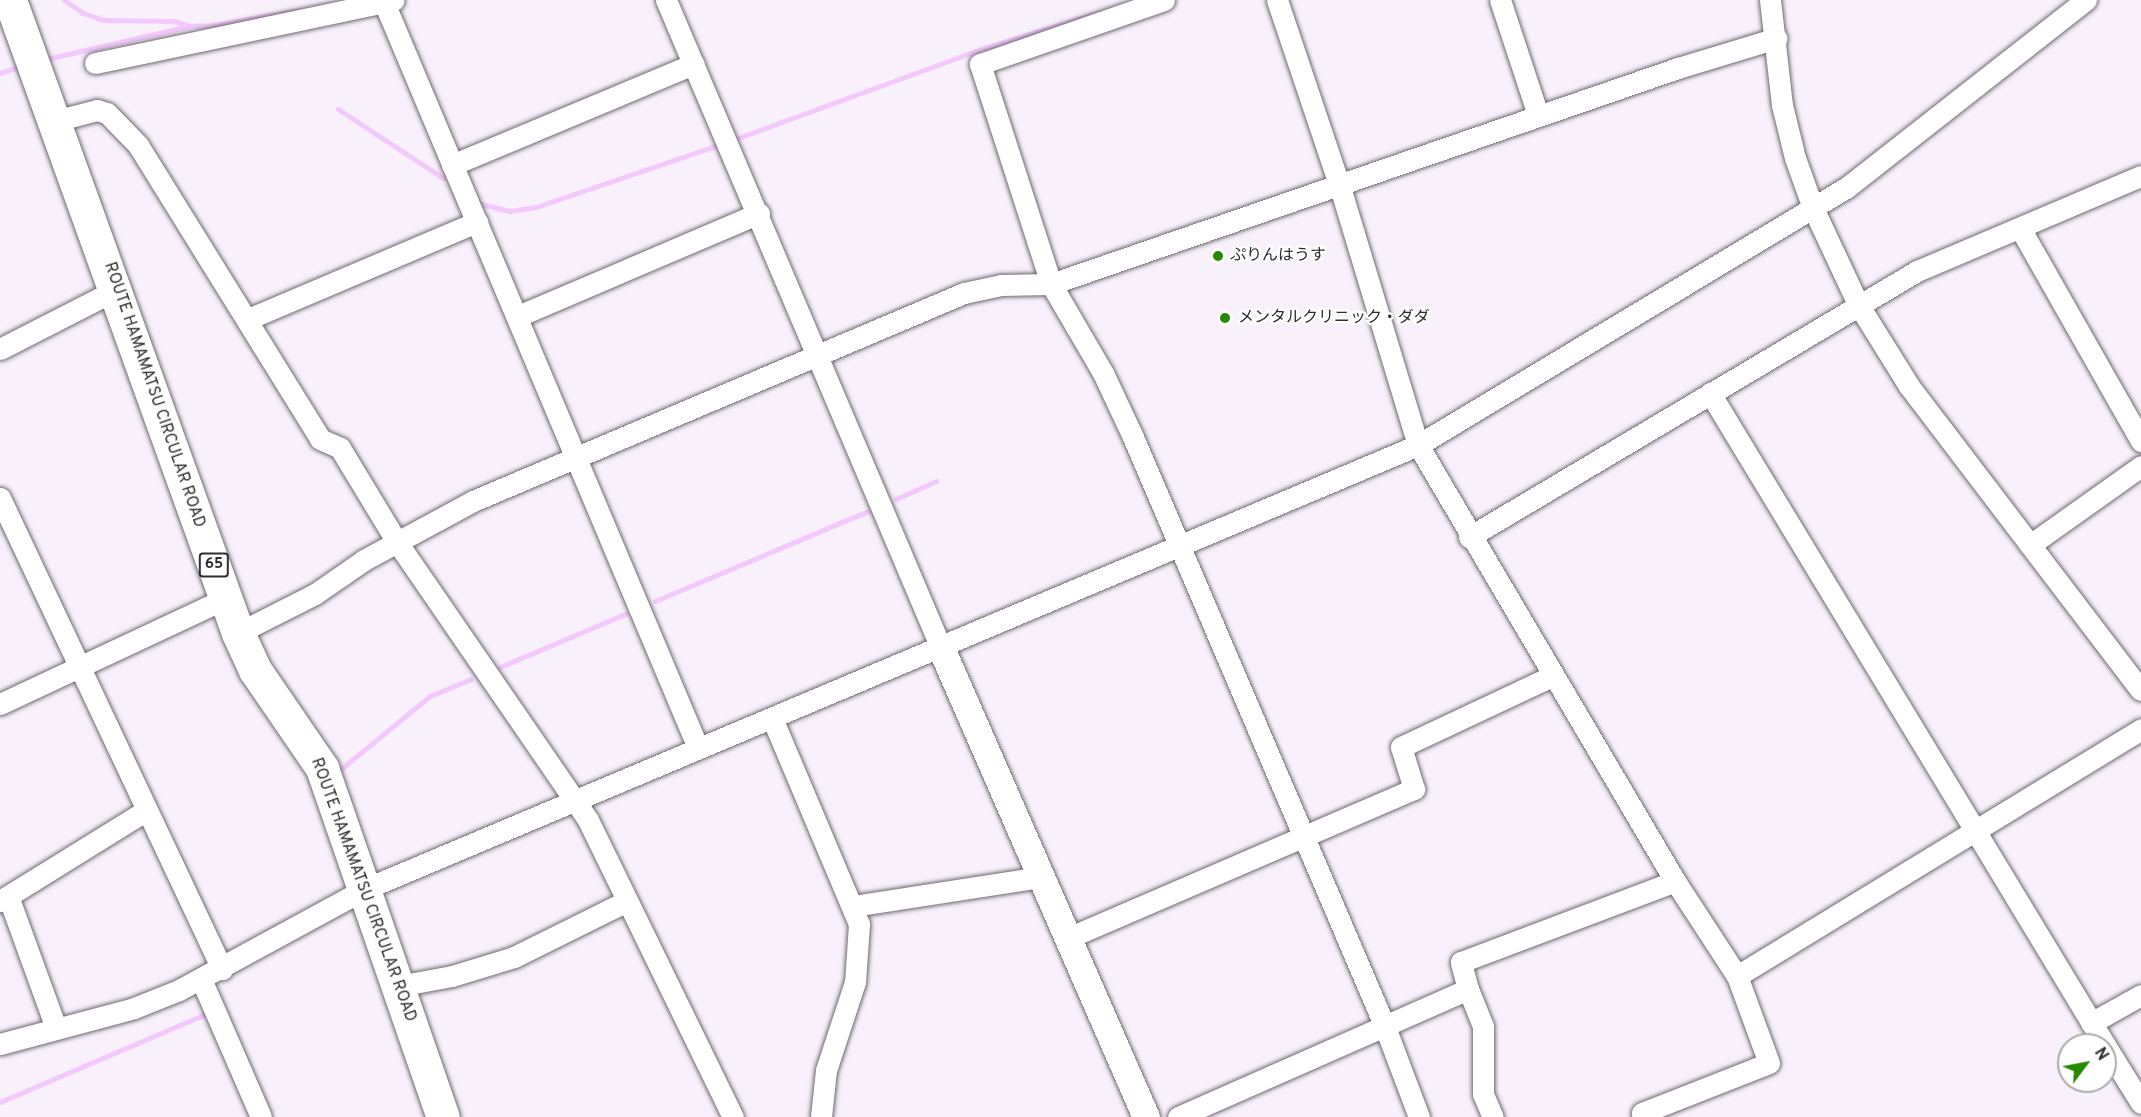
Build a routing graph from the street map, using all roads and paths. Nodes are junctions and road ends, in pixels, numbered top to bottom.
1 (10, 0) edge
2 (666, 0) edge
3 (1164, 0) edge
4 (1277, 0) edge
5 (1500, 0) edge
6 (1770, 0) edge
7 (2086, 0) edge
8 (386, 1) edge
9 (1776, 38) junction
10 (95, 63) dead end
11 (694, 64) junction
12 (1538, 115) junction
13 (55, 121) junction
14 (452, 165) junction
15 (2141, 176) edge
16 (1340, 187) junction
17 (1813, 208) junction
18 (759, 213) junction
19 (477, 222) junction
20 (2020, 228) junction
21 (1051, 284) junction
22 (117, 289) junction
23 (1858, 304) junction
24 (518, 316) junction
25 (248, 319) junction
26 (0, 349) edge
27 (817, 354) junction
28 (1710, 393) junction
29 (2141, 441) edge
30 (1418, 446) junction
31 (576, 455) junction
32 (2141, 466) edge
33 (0, 498) edge
34 (1469, 537) junction
35 (397, 542) junction
36 (1179, 545) junction
37 (2030, 545) junction
38 (225, 598) junction
39 (238, 633) junction
40 (941, 648) junction
41 (79, 667) junction
42 (1552, 676) junction
43 (2141, 690) edge
44 (0, 704) edge
45 (772, 718) junction
46 (2141, 729) edge
47 (698, 747) junction
48 (576, 801) junction
49 (145, 811) junction
50 (1973, 829) junction
51 (1303, 836) junction
52 (1041, 877) junction
53 (1675, 881) junction
54 (365, 889) junction
55 (4, 898) edge
56 (627, 901) junction
57 (854, 906) junction
58 (1068, 938) junction
59 (222, 969) junction
60 (1737, 976) junction
61 (201, 979) junction
62 (398, 986) junction
63 (1468, 989) junction
64 (2141, 995) edge
65 (2091, 1023) junction
66 (1385, 1027) junction
67 (56, 1028) junction
68 (2097, 1033) edge
69 (0, 1044) edge
70 (2117, 1064) edge
71 (2141, 1103) edge
72 (261, 1117) edge
73 (443, 1117) edge
74 (733, 1117) edge
75 (821, 1117) edge
76 (1146, 1117) edge
77 (1178, 1117) edge
78 (1419, 1117) edge
79 (1493, 1117) edge
80 (1643, 1117) edge

1 - 13 main road, ROUTE HAMAMATSU CIRCULAR ROAD / 65
2 - 11 street
3 - 21 street
4 - 16 street
5 - 12 street
6 - 9 street
7 - 17 street
8 - 10 street
8 - 14 street
9 - 12 street
9 - 17 street
11 - 14 street
11 - 18 street
12 - 16 street
13 - 22 main road, ROUTE HAMAMATSU CIRCULAR ROAD / 65
13 - 25 street
14 - 19 street
15 - 20 street
16 - 21 street
16 - 30 street
17 - 23 street
17 - 30 street
18 - 24 street
18 - 27 street
19 - 24 street
19 - 25 street
20 - 23 street
20 - 29 street
21 - 27 street
21 - 36 street
22 - 26 street
22 - 38 main road, ROUTE HAMAMATSU CIRCULAR ROAD / 65
23 - 28 street
23 - 37 street
24 - 31 street
25 - 35 street
27 - 31 street
27 - 40 street
28 - 34 street
28 - 50 street
30 - 34 street
30 - 36 street
31 - 35 street
31 - 47 street
32 - 37 street
33 - 41 street
34 - 42 street
35 - 39 street
35 - 48 street
36 - 40 street
36 - 51 street
37 - 43 street
38 - 39 main road, ROUTE HAMAMATSU CIRCULAR ROAD / 65
38 - 41 street
39 - 54 main road, ROUTE HAMAMATSU CIRCULAR ROAD / 65
40 - 45 street
40 - 52 street
41 - 44 street
41 - 49 street
42 - 51 street
42 - 53 street
45 - 47 street
45 - 57 street
46 - 50 street
47 - 48 street
48 - 54 street
48 - 56 street
49 - 55 street
49 - 59 street
50 - 60 street
50 - 65 street
51 - 58 street
51 - 66 street
52 - 57 street
52 - 58 street
53 - 60 street
53 - 63 street
54 - 59 street
54 - 62 main road, ROUTE HAMAMATSU CIRCULAR ROAD / 65
55 - 67 street
56 - 62 street
56 - 74 street
57 - 75 street
58 - 76 street
59 - 61 street
60 - 80 street
61 - 67 street
61 - 72 street
62 - 73 main road, ROUTE HAMAMATSU CIRCULAR ROAD / 65
63 - 66 street
63 - 79 street
64 - 65 street
65 - 68 street
66 - 77 street
66 - 78 street
67 - 69 street
70 - 71 street

